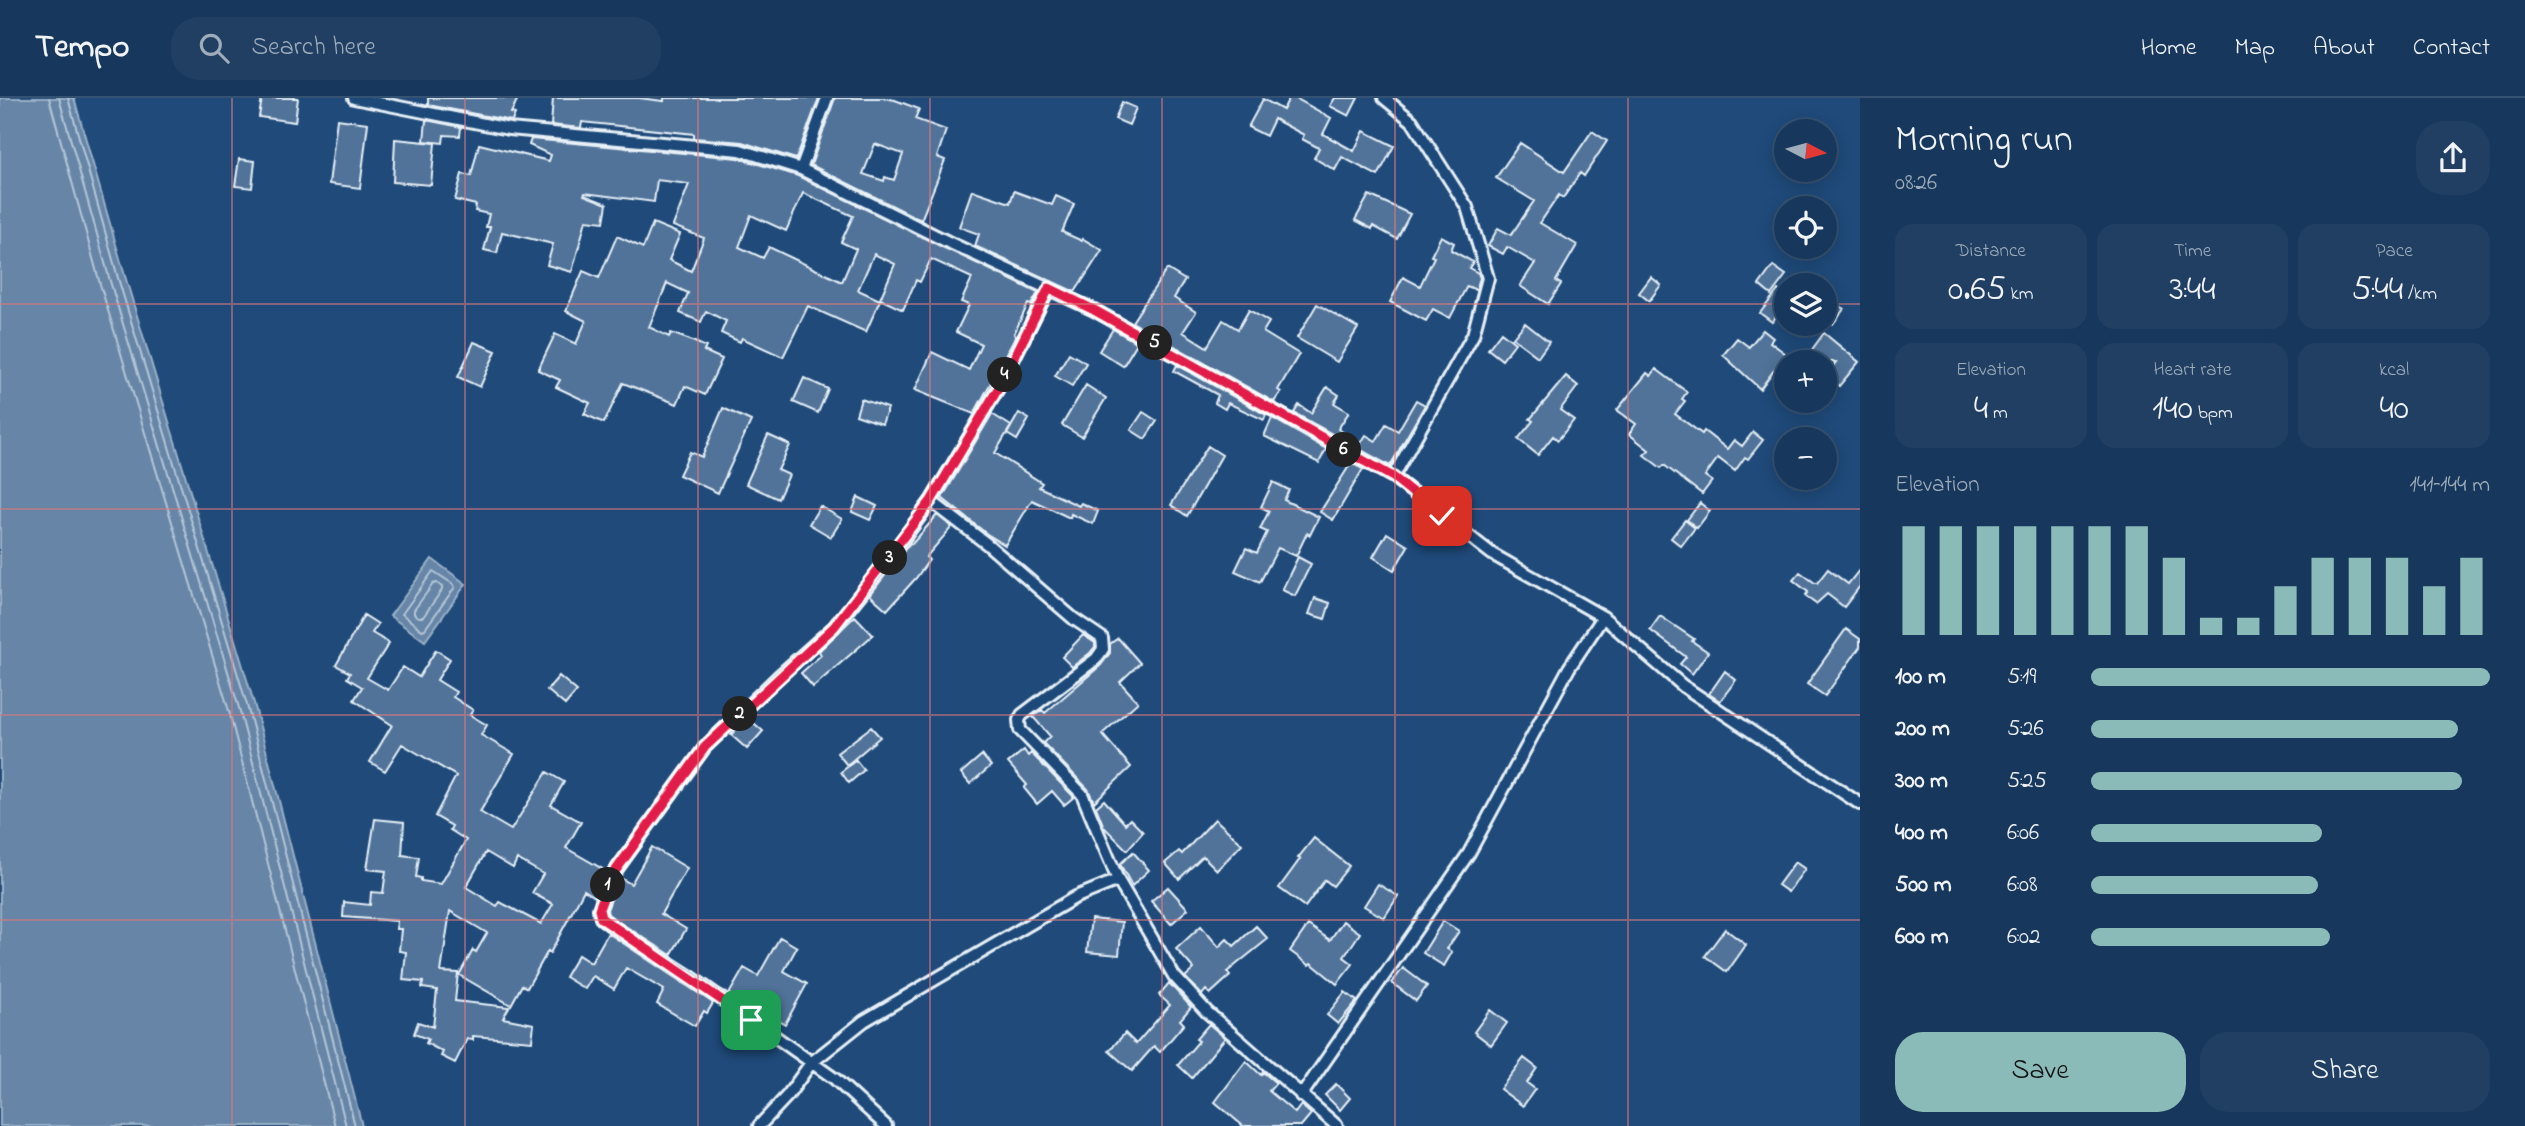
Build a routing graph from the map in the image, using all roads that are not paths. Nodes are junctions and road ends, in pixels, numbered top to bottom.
1 (354, 98) edge
2 (827, 98) edge
3 (1384, 98) edge
4 (801, 169) junction
5 (1049, 288) junction
6 (1393, 477) junction
7 (931, 501) junction
8 (1603, 617) junction
9 (1860, 804) edge
10 (1118, 880) junction
11 (811, 1063) junction
12 (1301, 1096) junction
13 (759, 1126) edge
14 (886, 1126) edge
15 (1338, 1126) edge

1 - 4 street
2 - 4 street
3 - 6 street
4 - 5 street
5 - 6 street
5 - 7 street
6 - 8 street
7 - 10 street
7 - 11 street
8 - 9 street
8 - 12 street
10 - 11 street
10 - 12 street
11 - 13 street
11 - 14 street
12 - 15 street

